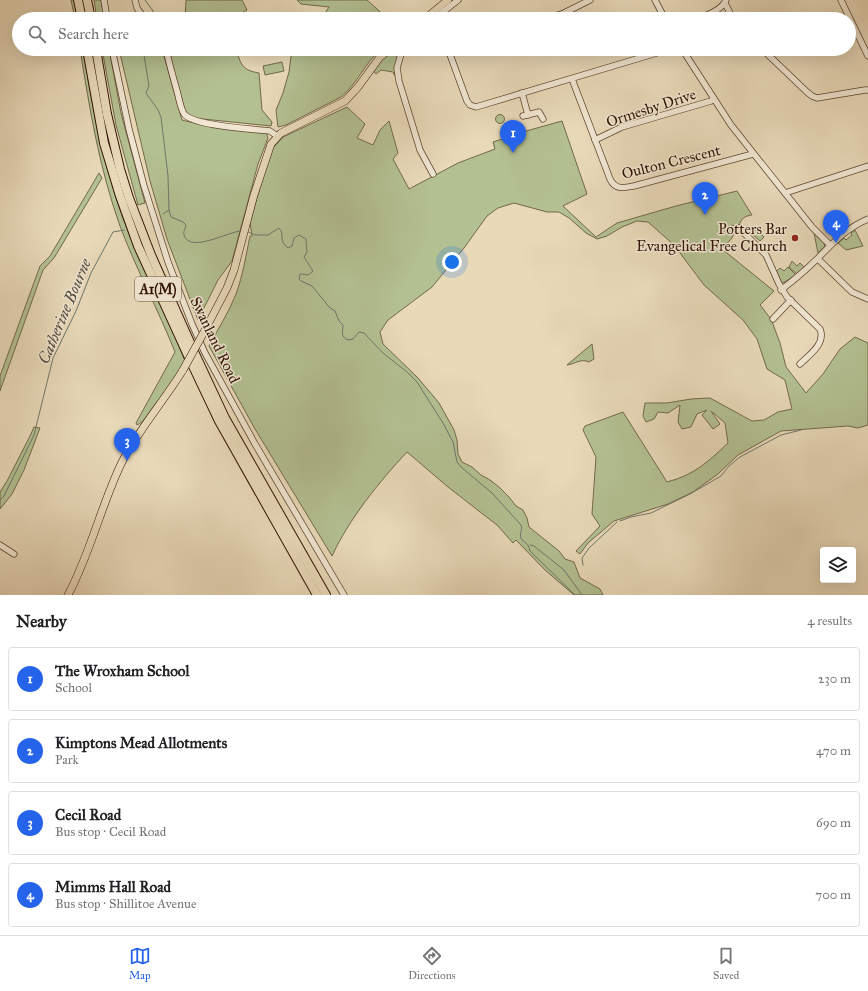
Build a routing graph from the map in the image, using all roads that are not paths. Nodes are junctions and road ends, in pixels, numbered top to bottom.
1 (78, 0) edge
2 (87, 0) edge
3 (104, 0) edge
4 (135, 0) edge
5 (448, 0) edge
6 (458, 0) edge
7 (590, 0) edge
8 (655, 0) edge
9 (841, 0) edge
10 (726, 1) edge
11 (846, 11) edge
12 (81, 12) edge
13 (90, 12) edge
14 (106, 12) edge
15 (140, 12) edge
16 (437, 12) edge
17 (440, 12) edge
18 (566, 12) edge
19 (661, 12) edge
20 (713, 12) edge
21 (730, 12) edge
22 (856, 34) edge
23 (88, 56) edge
24 (97, 56) edge
25 (113, 56) edge
26 (168, 56) edge
27 (381, 56) edge
28 (400, 56) edge
29 (451, 56) edge
30 (647, 56) edge
31 (686, 56) edge
32 (769, 56) edge
33 (868, 56) edge
34 (572, 79) junction
35 (867, 89) edge
36 (522, 93) junction
37 (714, 99) junction
38 (542, 119) dead end
39 (277, 137) junction
40 (595, 140) junction
41 (753, 154) junction
42 (868, 166) edge
43 (433, 174) dead end
44 (785, 193) junction
45 (868, 220) edge
46 (739, 228) dead end
47 (830, 245) junction
48 (818, 258) junction
49 (782, 290) junction
50 (868, 299) edge
51 (790, 300) junction
52 (773, 319) dead end
53 (800, 364) dead end
54 (1, 546) edge
55 (14, 554) dead end
56 (68, 595) edge
57 (317, 595) edge
58 (326, 595) edge
59 (344, 595) edge

1 - 12 highway
2 - 13 highway
3 - 14 street
4 - 15 street
5 - 16 main road
6 - 17 street
7 - 18 street
8 - 19 street
9 - 11 street
10 - 20 street
10 - 21 street
22 - 33 street
23 - 57 highway, A1(M)
24 - 58 highway, A1(M)
25 - 59 street, Swanland Road
26 - 39 street
27 - 39 main road
28 - 43 street
29 - 36 street
30 - 34 street
31 - 37 street
32 - 35 street
34 - 36 street
34 - 40 street, Oulton Crescent
36 - 38 street
37 - 40 street, Ormesby Drive
37 - 41 street
39 - 56 main road, bridge
40 - 41 street, Oulton Crescent
41 - 44 street
42 - 44 street
44 - 47 street
45 - 47 street
46 - 49 street
47 - 48 street
48 - 49 street
48 - 50 street
49 - 51 street
51 - 52 street
51 - 53 street
54 - 55 street

